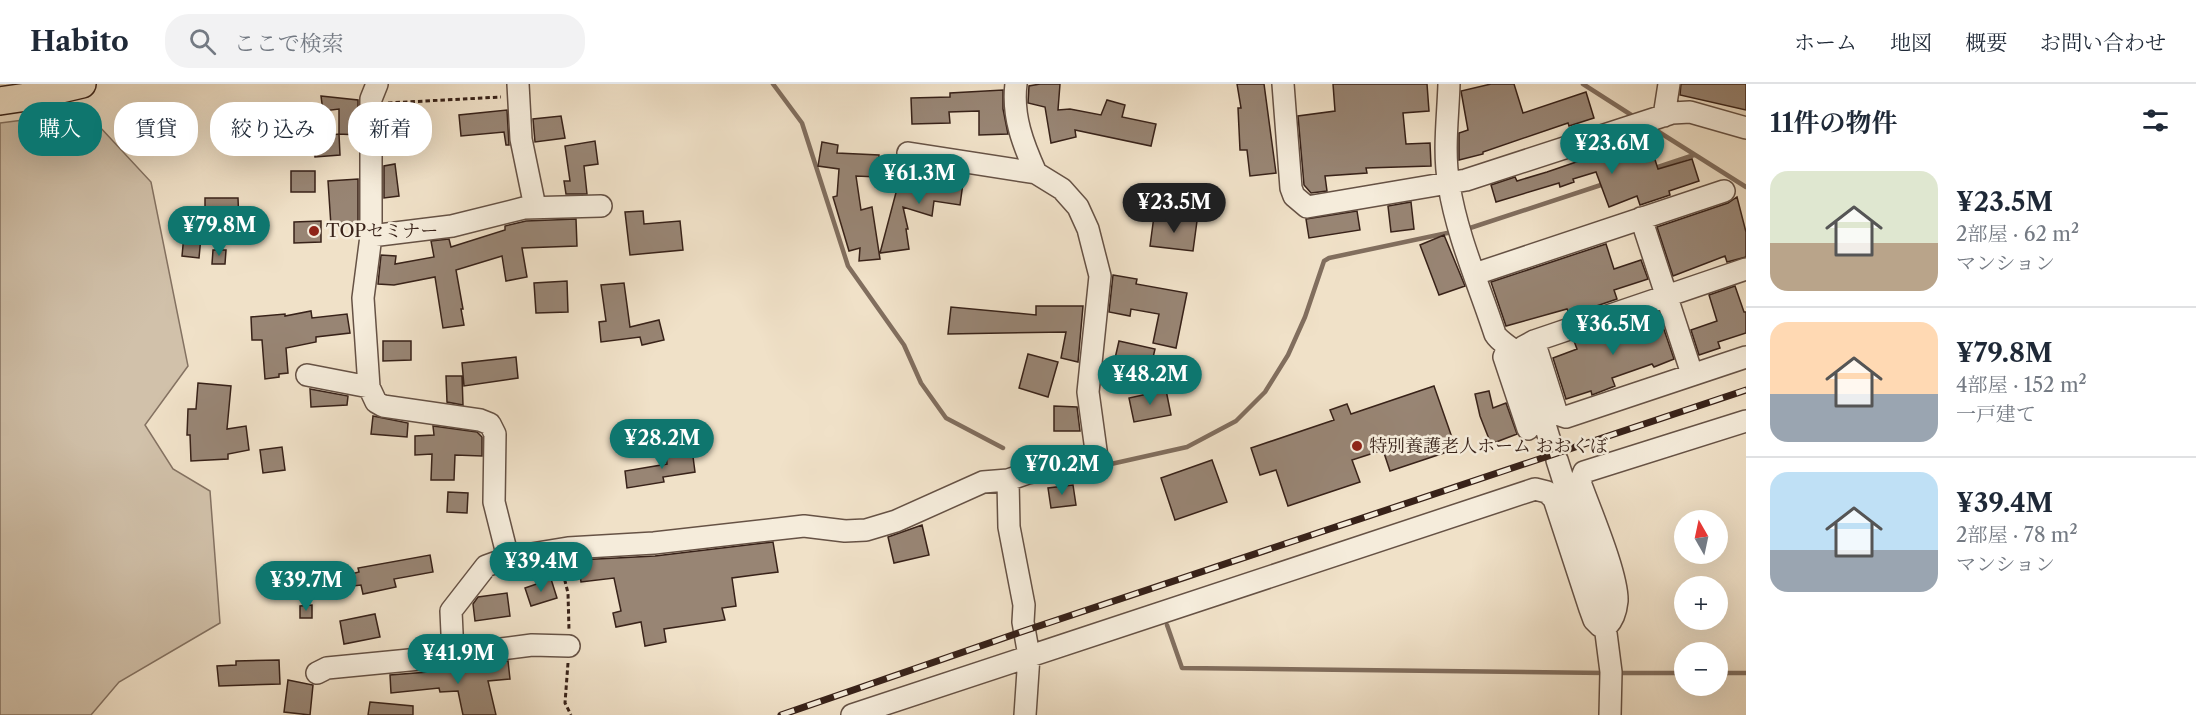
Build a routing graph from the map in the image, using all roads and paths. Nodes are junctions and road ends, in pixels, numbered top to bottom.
1 (82, 84) edge
2 (1016, 84) edge
3 (1282, 84) edge
4 (1449, 84) edge
5 (1669, 84) edge
6 (519, 90) edge
7 (374, 93) edge
8 (0, 101) edge
9 (1664, 116) junction
10 (1746, 128) edge
11 (908, 153) dead end
12 (1036, 173) junction
13 (1449, 183) junction
14 (1724, 190) dead end
15 (602, 206) dead end
16 (535, 207) junction
17 (1641, 218) junction
18 (371, 236) junction
19 (1746, 269) edge
20 (1475, 274) junction
21 (1666, 297) junction
22 (1520, 347) junction
23 (1746, 357) edge
24 (1692, 374) junction
25 (307, 375) dead end
26 (369, 387) junction
27 (1746, 421) edge
28 (1528, 429) dead end
29 (1008, 480) junction
30 (508, 558) junction
31 (1606, 626) junction
32 (569, 646) dead end
33 (453, 655) junction
34 (1029, 656) junction
35 (317, 673) dead end
36 (852, 715) edge
37 (1025, 715) edge
38 (1610, 715) edge

1 - 8 main road
2 - 12 street
3 - 13 street
4 - 13 street
5 - 9 street
6 - 7 path
6 - 16 street
7 - 18 street
9 - 10 street
9 - 13 street
11 - 12 street
12 - 29 street
13 - 20 street
14 - 17 street
15 - 16 street
16 - 18 street
17 - 20 street
17 - 21 street
18 - 26 street
19 - 21 street
20 - 22 street
21 - 22 street
21 - 24 street
22 - 24 street
22 - 28 street
22 - 31 street
23 - 24 street
25 - 26 street
26 - 30 street
27 - 31 street
29 - 30 street
29 - 34 street
30 - 33 street
31 - 34 street
31 - 38 street
32 - 33 street
33 - 35 street
34 - 36 street
34 - 37 street

